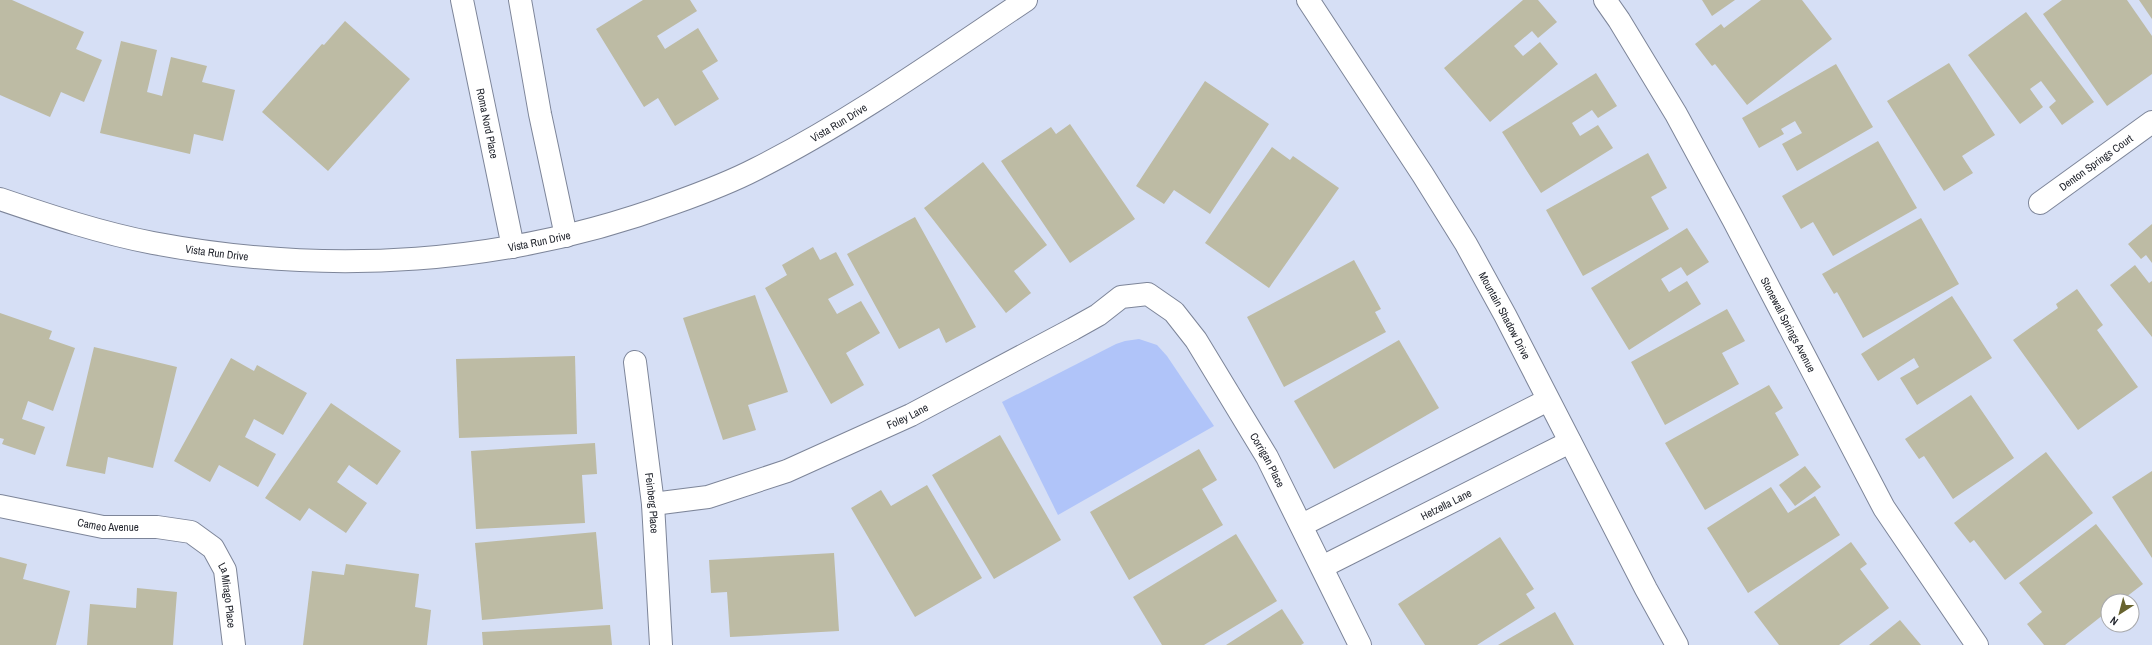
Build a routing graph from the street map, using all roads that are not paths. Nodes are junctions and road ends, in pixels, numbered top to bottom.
1 (462, 0) edge
2 (520, 0) edge
3 (1026, 0) edge
4 (1308, 0) edge
5 (1605, 0) edge
6 (2152, 122) edge
7 (0, 199) edge
8 (2040, 203) dead end
9 (566, 236) junction
10 (513, 247) junction
11 (1148, 294) joint
12 (636, 362) dead end
13 (1548, 400) junction
14 (1570, 442) junction
15 (653, 504) junction
16 (0, 506) edge
17 (1302, 525) junction
18 (213, 548) joint
19 (1322, 567) junction
20 (234, 645) edge
21 (661, 645) edge
22 (1360, 645) edge
23 (1677, 645) edge
24 (1977, 645) edge

1 - 10 street, Roma Nord Place
2 - 9 street
3 - 9 street, Vista Run Drive
4 - 13 street, Mountain Shadow Drive
5 - 24 street, Stonewall Springs Avenue
6 - 8 street, Denton Springs Court
7 - 10 street, Vista Run Drive
9 - 10 street, Vista Run Drive
11 - 15 street, Foley Lane
11 - 17 street, Corrigan Place
12 - 15 street, Feinberg Place
13 - 14 street, Mountain Shadow Drive
13 - 17 street
14 - 19 street, Hetzella Lane
14 - 23 street, Mountain Shadow Drive
15 - 21 street, Feinberg Place
16 - 18 street, Cameo Avenue
17 - 19 street, Corrigan Place
18 - 20 street, La Mirago Place
19 - 22 street, Corrigan Place

